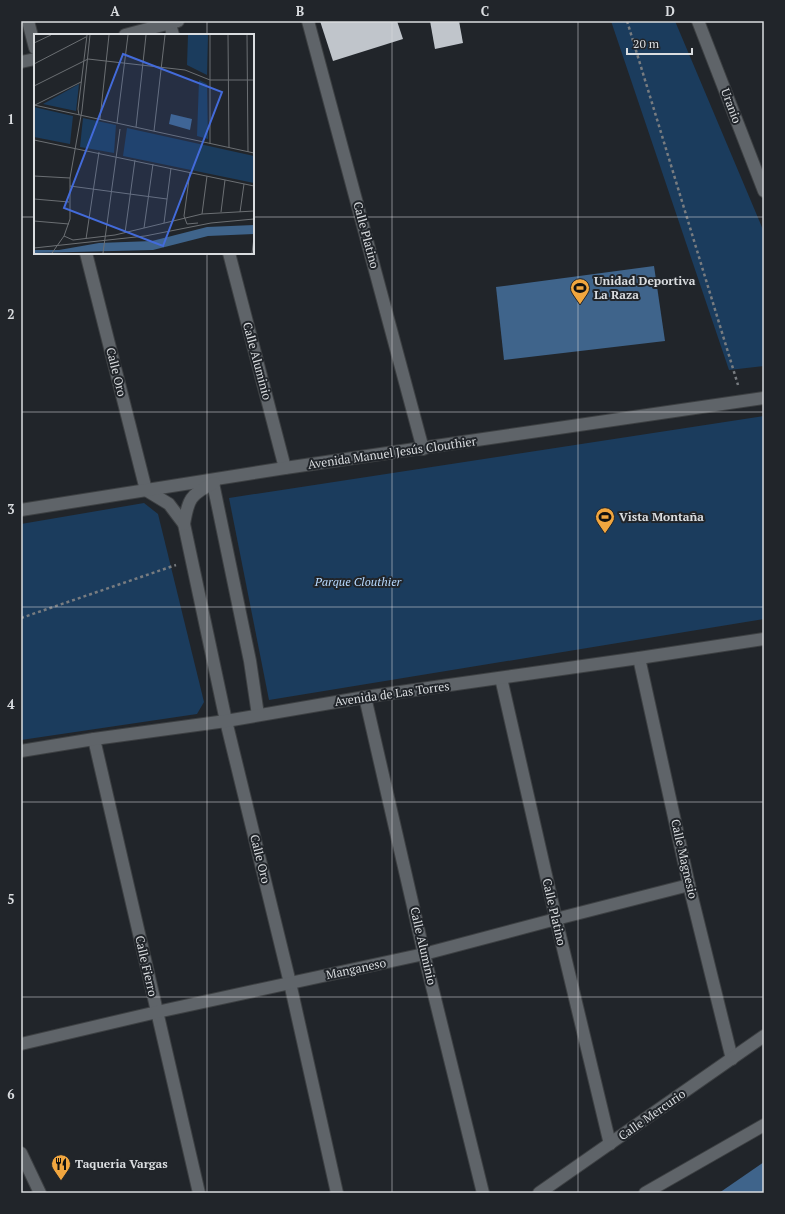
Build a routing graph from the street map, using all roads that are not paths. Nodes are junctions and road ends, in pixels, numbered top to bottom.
1 (28, 21) edge
2 (308, 21) edge
3 (698, 21) edge
4 (172, 22) edge
5 (129, 34) edge
6 (173, 34) edge
7 (34, 44) edge
8 (34, 59) edge
9 (21, 62) edge
10 (764, 191) edge
11 (86, 254) edge
12 (229, 254) edge
13 (764, 398) edge
14 (423, 449) junction
15 (285, 468) junction
16 (228, 478) junction
17 (214, 483) junction
18 (146, 490) junction
19 (21, 510) edge
20 (184, 524) junction
21 (764, 639) edge
22 (639, 658) junction
23 (501, 678) junction
24 (365, 698) junction
25 (258, 715) junction
26 (226, 721) junction
27 (94, 739) junction
28 (21, 751) edge
29 (689, 886) junction
30 (556, 919) junction
31 (424, 954) junction
32 (290, 984) junction
33 (157, 1012) junction
34 (764, 1036) edge
35 (21, 1044) edge
36 (732, 1059) junction
37 (764, 1125) edge
38 (610, 1144) junction
39 (22, 1158) edge
40 (40, 1193) edge
41 (199, 1193) edge
42 (337, 1193) edge
43 (483, 1193) edge
44 (539, 1193) edge
45 (645, 1193) edge

1 - 7 street
2 - 14 street, Calle Platino
3 - 10 street, Uranio
4 - 5 street
4 - 6 street
8 - 9 street
11 - 18 street, Calle Oro
12 - 15 street, Calle Aluminio
13 - 14 street, Avenida Manuel Jesús Clouthier
14 - 15 street, Avenida Manuel Jesús Clouthier
15 - 16 street, Avenida Manuel Jesús Clouthier
16 - 17 street
16 - 18 street, Avenida Manuel Jesús Clouthier
17 - 20 street
17 - 25 street
18 - 19 street, Avenida Manuel Jesús Clouthier
18 - 20 street
20 - 26 street, Calle Oro
21 - 22 street, Avenida de Las Torres
22 - 23 street, Avenida de Las Torres
22 - 29 street, Calle Magnesio
23 - 24 street, Avenida de Las Torres
23 - 30 street, Calle Platino
24 - 25 street, Avenida de Las Torres
24 - 31 street, Calle Aluminio
25 - 26 street, Avenida de Las Torres
26 - 27 street, Avenida de Las Torres
26 - 32 street, Calle Oro
27 - 28 street, Avenida de Las Torres
27 - 33 street, Calle Fierro
29 - 30 street, Manganeso
29 - 36 street, Calle Magnesio
30 - 31 street, Manganeso
30 - 38 street, Calle Platino
31 - 32 street, Manganeso
31 - 43 street, Calle Aluminio
32 - 33 street, Manganeso
32 - 42 street, Calle Oro
33 - 35 street, Manganeso
33 - 41 street, Calle Fierro
34 - 36 street, Calle Mercurio
36 - 38 street, Calle Mercurio
37 - 45 street
38 - 44 street, Calle Mercurio
39 - 40 street

